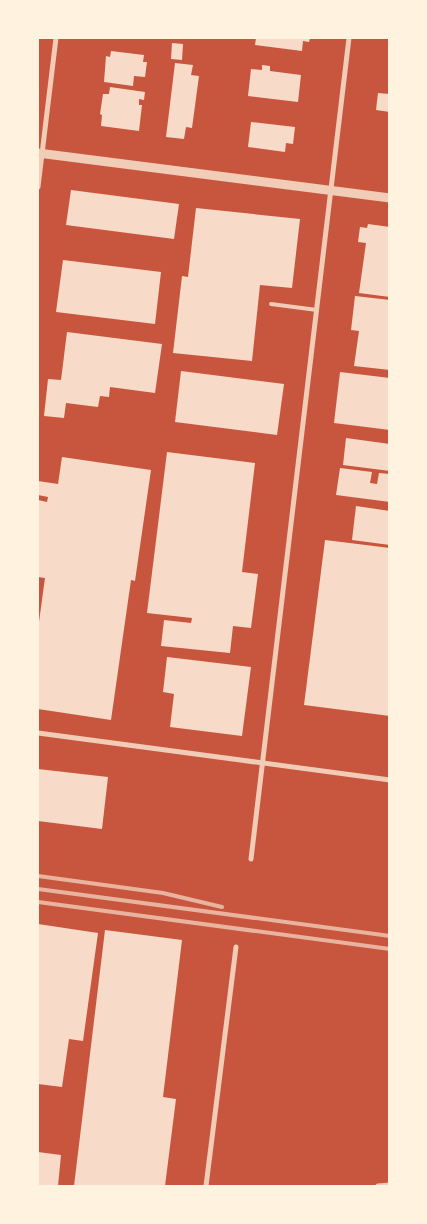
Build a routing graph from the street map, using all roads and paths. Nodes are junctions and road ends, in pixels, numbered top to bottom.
1 (56, 38) edge
2 (349, 38) edge
3 (40, 153) edge
4 (38, 187) edge
5 (332, 190) junction
6 (390, 198) edge
7 (271, 304) dead end
8 (317, 310) junction
9 (38, 732) edge
10 (262, 764) junction
11 (390, 780) edge
12 (251, 859) dead end
13 (236, 947) dead end
14 (390, 1185) edge
15 (206, 1186) edge
16 (378, 1186) edge

1 - 3 street
2 - 5 street
3 - 4 street
3 - 5 street
5 - 6 street
5 - 8 street
7 - 8 lane
8 - 10 street
9 - 10 street
10 - 11 street
10 - 12 street
13 - 15 street
14 - 16 street

